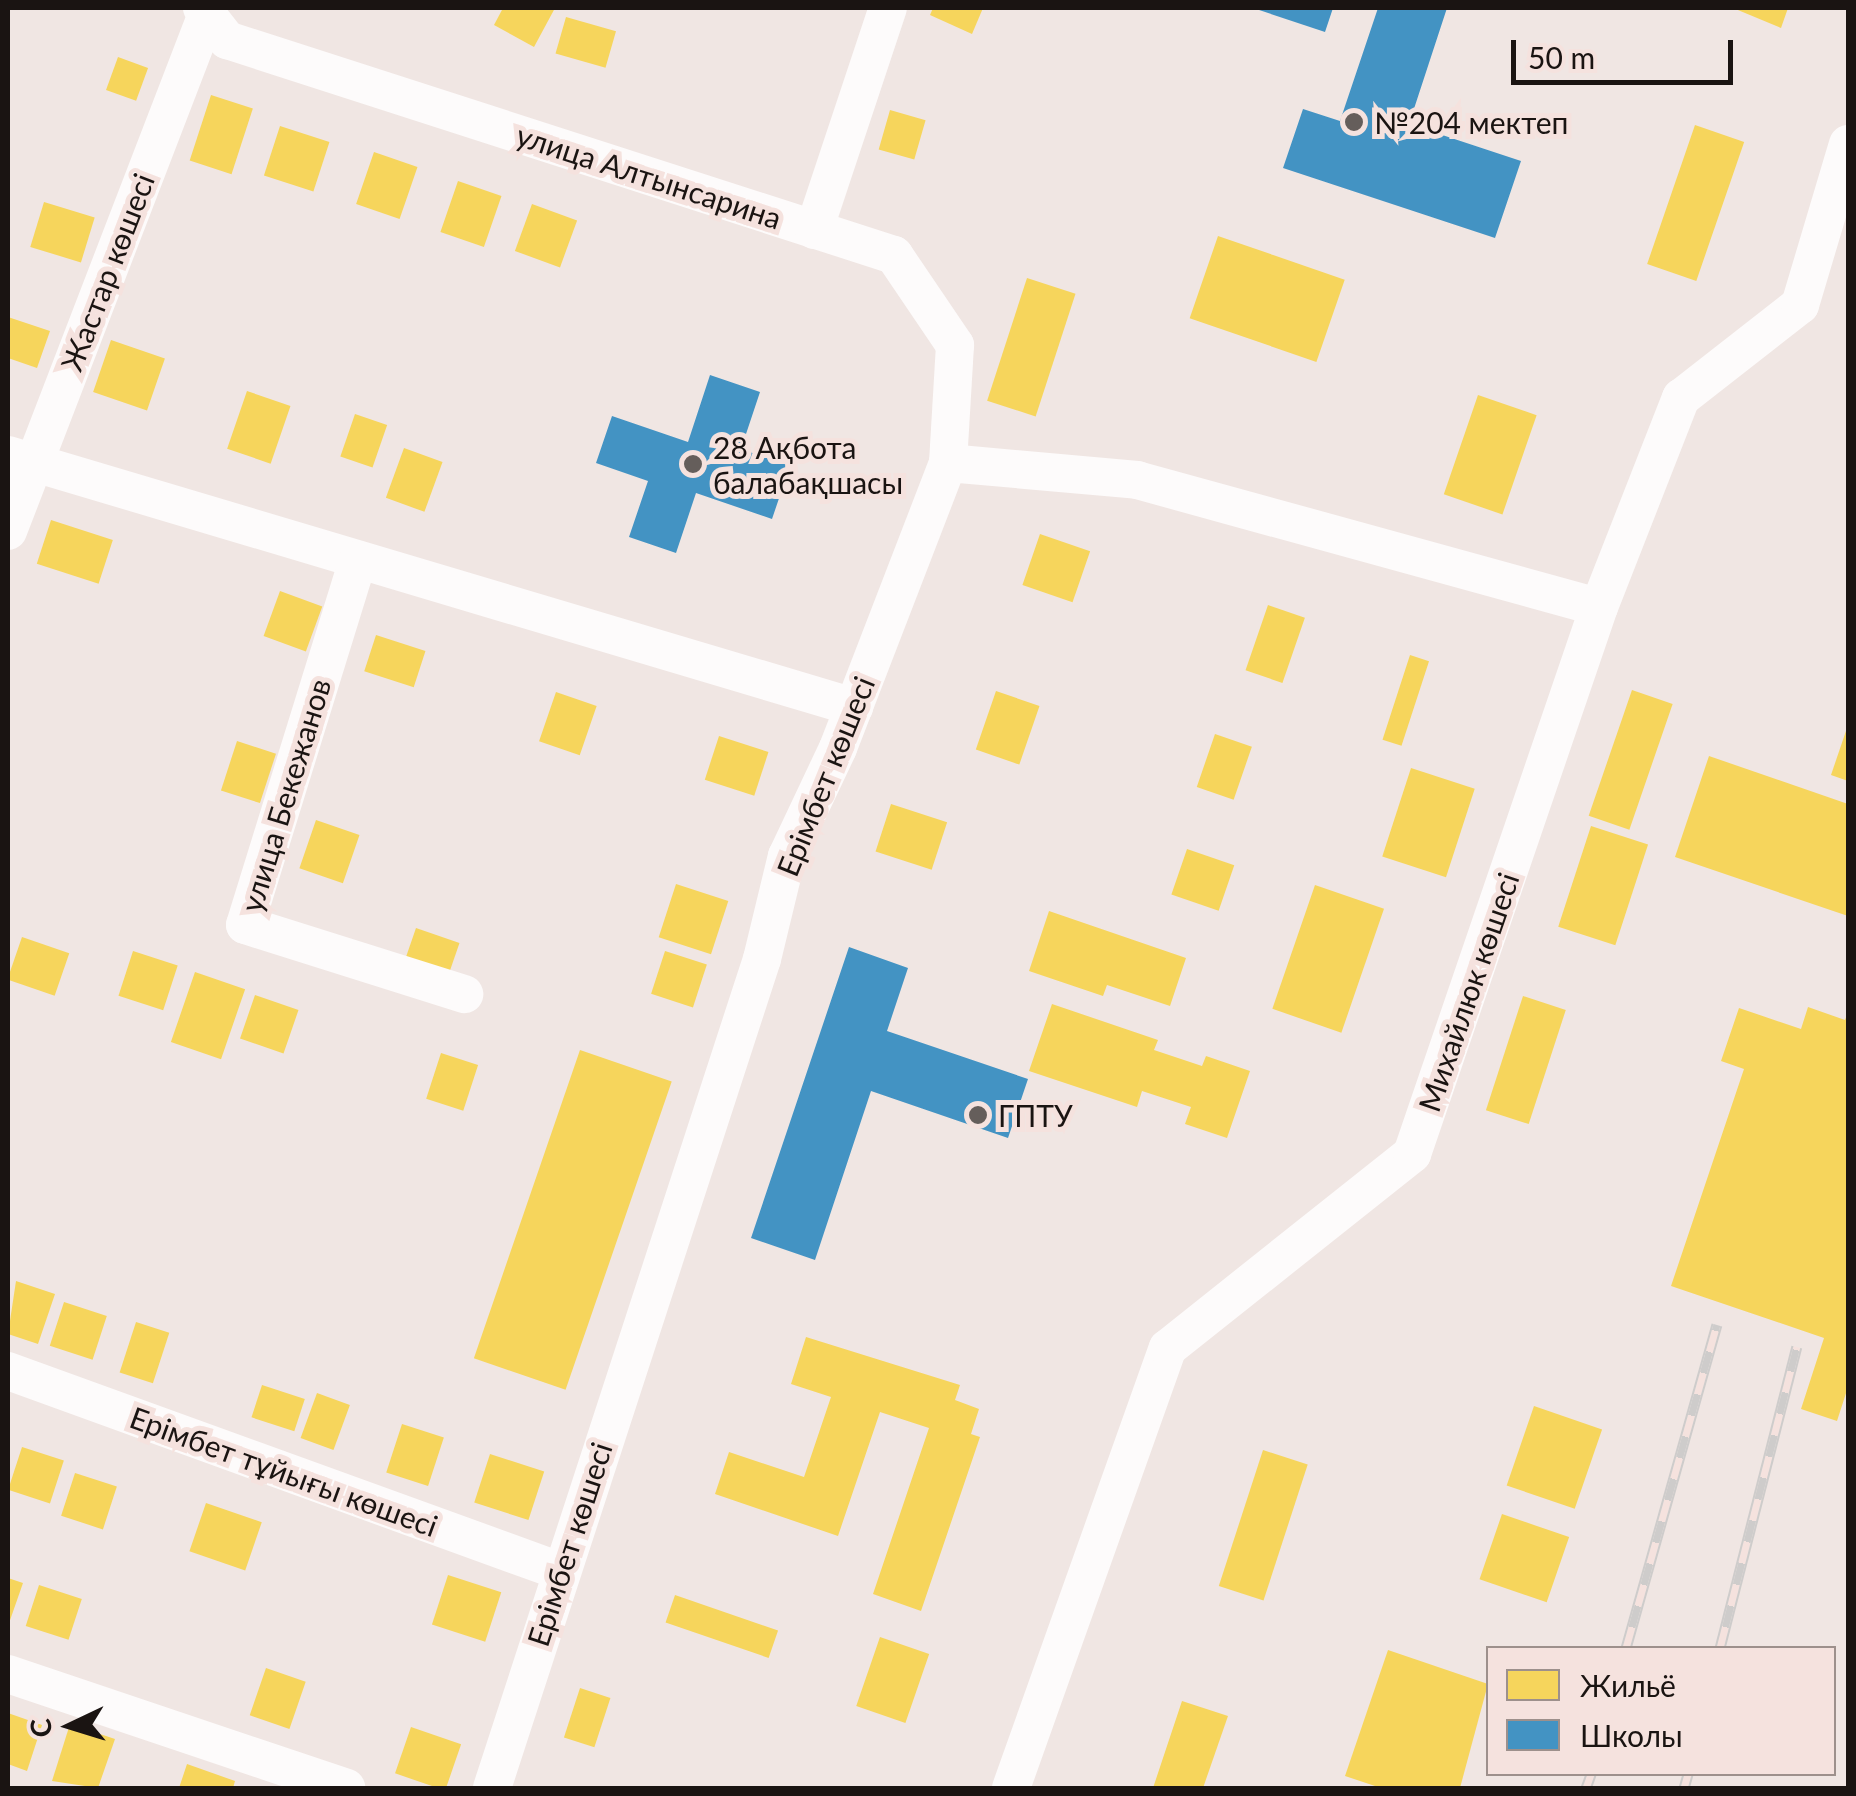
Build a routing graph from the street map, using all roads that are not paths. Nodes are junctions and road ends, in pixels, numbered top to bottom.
1 (888, 8) edge
2 (205, 11) edge
3 (1848, 144) edge
4 (814, 230) junction
5 (20, 459) edge
6 (948, 463) junction
7 (8, 531) edge
8 (358, 560) junction
9 (1600, 608) junction
10 (854, 707) junction
11 (464, 994) dead end
12 (8, 1371) edge
13 (560, 1571) junction
14 (8, 1674) edge
15 (346, 1788) edge
16 (492, 1788) edge
17 (1011, 1788) edge

1 - 4 street
2 - 4 street, улица Алтынсарина
2 - 5 street, Жастар көшесі
3 - 9 street, Михайлюк көшесі
4 - 6 street, улица Алтынсарина
5 - 7 street, Жастар көшесі
5 - 8 street
6 - 9 street
6 - 10 street, Ерімбет көшесі
8 - 10 street
8 - 11 street, улица Бекежанов
9 - 17 street, Михайлюк көшесі
10 - 13 street, Ерімбет көшесі
12 - 13 street, Ерімбет тұйығы көшесі
13 - 16 street, Ерімбет көшесі
14 - 15 street

